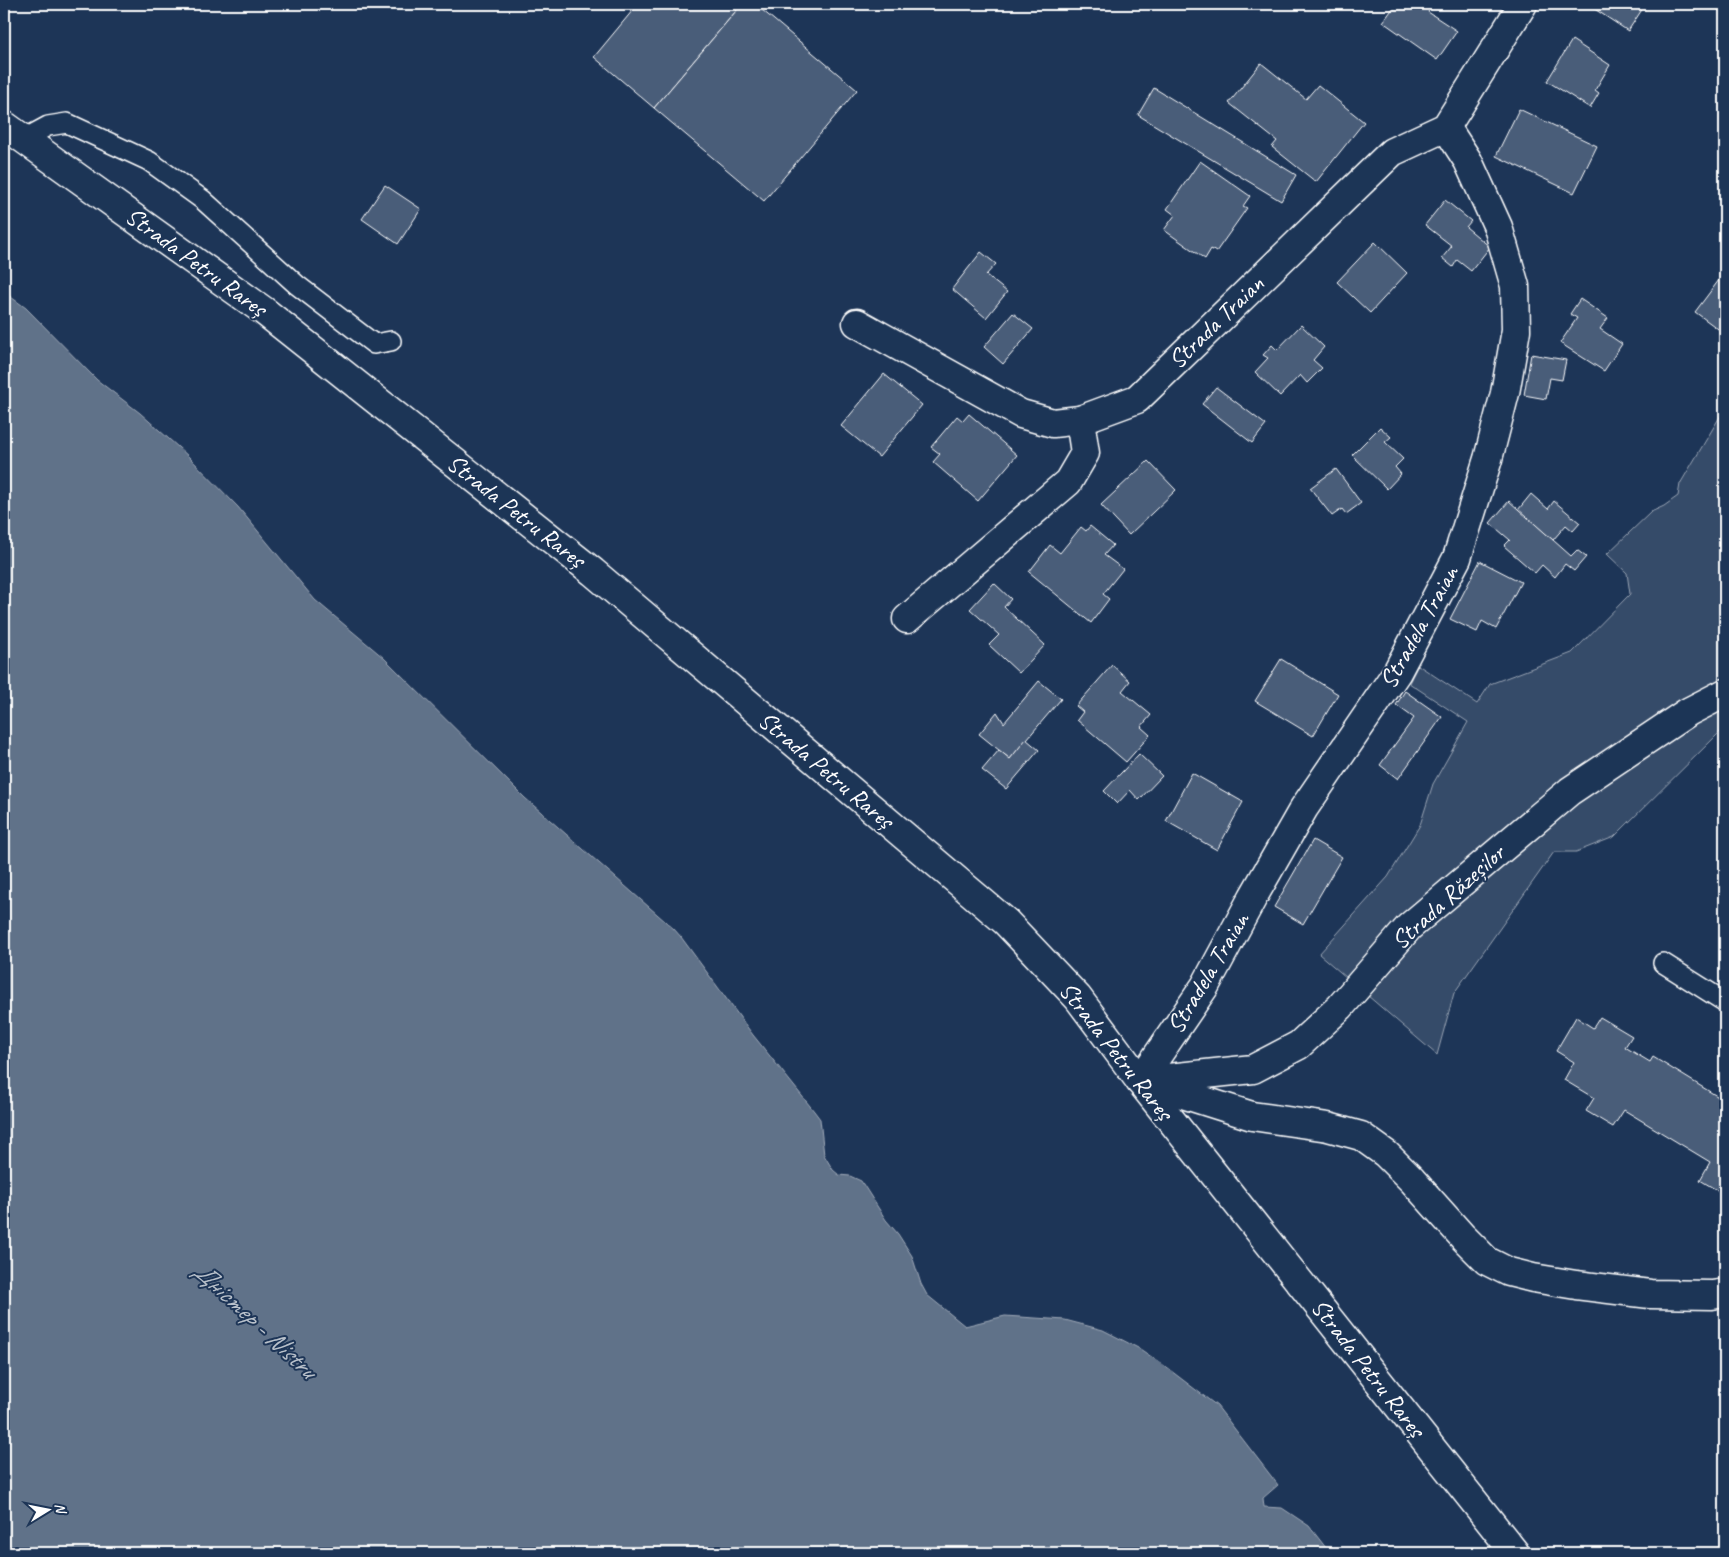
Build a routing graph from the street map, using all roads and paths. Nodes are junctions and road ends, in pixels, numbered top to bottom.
1 (1523, 4) edge
2 (1446, 127) junction
3 (14, 132) edge
4 (857, 324) dead end
5 (391, 342) dead end
6 (1080, 420) junction
7 (907, 619) dead end
8 (1725, 692) edge
9 (1663, 964) dead end
10 (1725, 1002) edge
11 (1140, 1081) junction
12 (1725, 1292) edge
13 (1515, 1553) edge

1 - 2 street
2 - 6 street, Strada Traian
2 - 11 street, Stradela Traian
3 - 5 lane
3 - 11 street, Strada Petru Rareș
4 - 6 street, Strada Traian
6 - 7 street
8 - 11 street, Strada Răzeșilor
9 - 10 lane
11 - 12 street
11 - 13 street, Strada Petru Rareș

